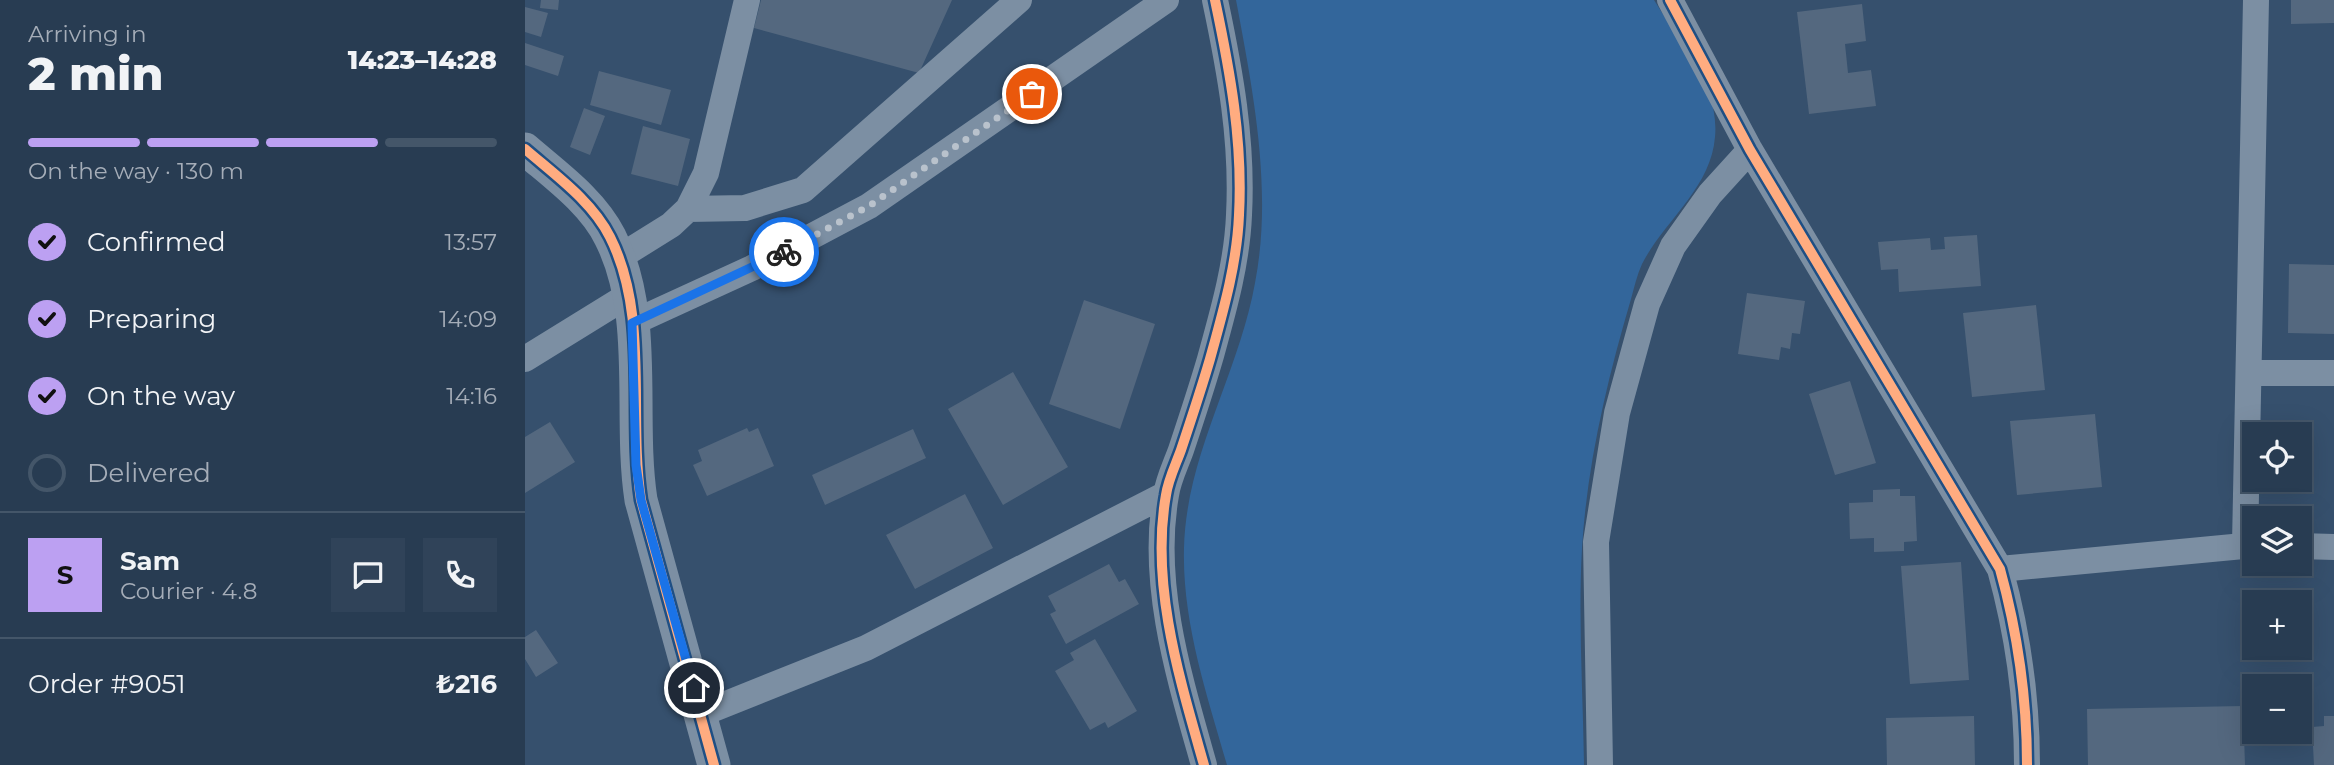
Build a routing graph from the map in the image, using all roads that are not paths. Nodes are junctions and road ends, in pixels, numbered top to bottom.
1 (747, 0) edge
2 (1019, 0) edge
3 (1167, 0) edge
4 (1215, 0) edge
5 (1670, 0) edge
6 (2256, 0) edge
7 (525, 149) edge
8 (1750, 150) junction
9 (688, 209) junction
10 (618, 258) junction
11 (630, 309) junction
12 (525, 359) edge
13 (2249, 373) junction
14 (2334, 373) edge
15 (1166, 494) junction
16 (2249, 506) edge
17 (2242, 546) edge
18 (2312, 546) edge
19 (2334, 547) edge
20 (2000, 569) junction
21 (701, 714) junction
22 (714, 765) edge
23 (1204, 765) edge
24 (1600, 765) edge
25 (2027, 765) edge

1 - 9 street
2 - 9 street
3 - 11 street
4 - 15 street
5 - 8 street
6 - 13 street
7 - 10 street
8 - 20 street
8 - 24 street
9 - 10 street
10 - 11 street
11 - 12 street
11 - 21 street
13 - 14 street
13 - 16 street
15 - 21 street
15 - 23 street
17 - 20 street
18 - 19 street
20 - 25 street
21 - 22 street

